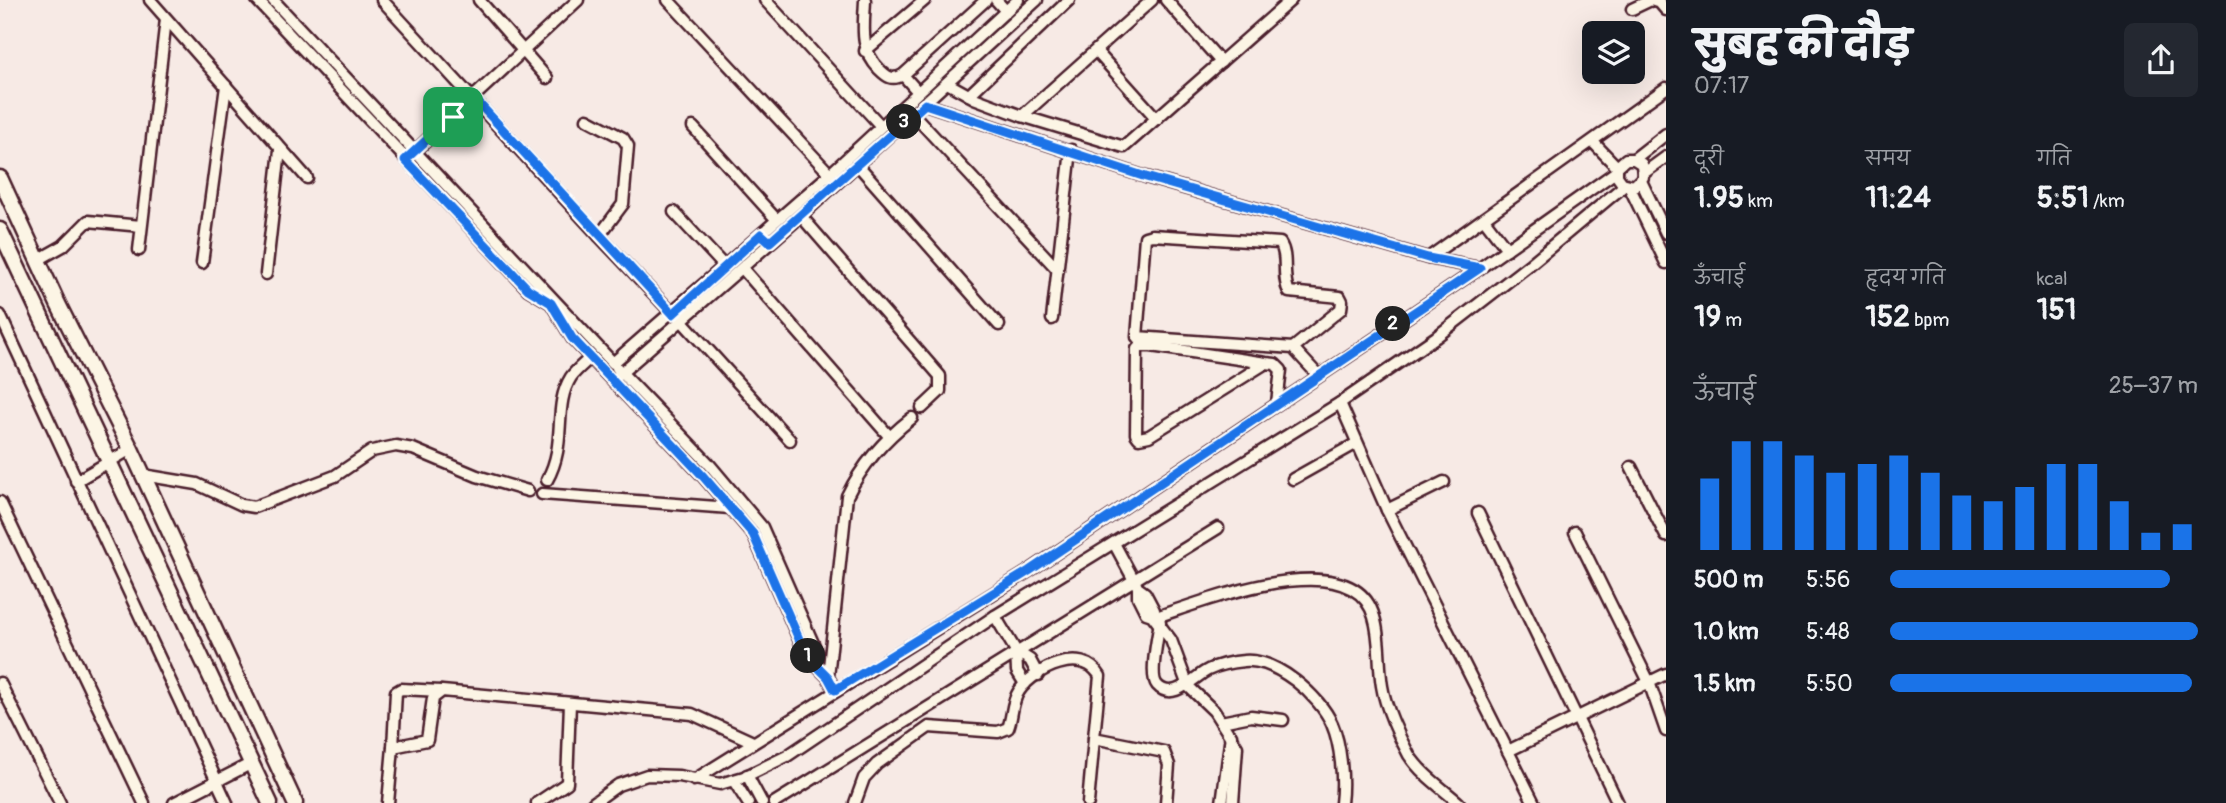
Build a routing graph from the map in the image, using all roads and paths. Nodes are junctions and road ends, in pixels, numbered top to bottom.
1 (150, 0) edge
2 (257, 0) edge
3 (273, 0) edge
4 (382, 0) edge
5 (479, 0) edge
6 (578, 0) edge
7 (668, 0) edge
8 (765, 0) edge
9 (865, 0) edge
10 (925, 0) edge
11 (986, 0) edge
12 (996, 0) edge
13 (1016, 0) edge
14 (1037, 0) edge
15 (1069, 0) edge
16 (1152, 0) edge
17 (1166, 0) edge
18 (1289, 1) edge
19 (1632, 9) dead end
20 (1005, 10) junction
21 (1666, 10) edge
22 (166, 19) junction
23 (975, 39) junction
24 (986, 48) junction
25 (525, 51) junction
26 (866, 51) junction
27 (1096, 51) junction
28 (1221, 62) junction
29 (903, 75) junction
30 (547, 78) dead end
31 (947, 83) junction
32 (226, 86) junction
33 (1666, 88) edge
34 (918, 92) junction
35 (969, 95) junction
36 (473, 97) junction
37 (925, 104) junction
38 (913, 114) junction
39 (1023, 116) junction
40 (587, 119) dead end
41 (1157, 119) junction
42 (880, 125) junction
43 (693, 127) dead end
44 (1666, 134) edge
45 (1593, 142) junction
46 (280, 150) junction
47 (1072, 150) junction
48 (415, 152) junction
49 (1666, 158) edge
50 (1634, 159) junction
51 (405, 160) junction
52 (857, 164) junction
53 (1617, 169) junction
54 (830, 174) junction
55 (1643, 177) junction
56 (0, 178) edge
57 (307, 178) dead end
58 (1627, 186) junction
59 (456, 194) junction
60 (448, 204) junction
61 (674, 212) dead end
62 (800, 216) junction
63 (776, 219) junction
64 (1484, 219) junction
65 (141, 226) junction
66 (0, 230) edge
67 (1666, 233) edge
68 (761, 234) junction
69 (599, 236) junction
70 (770, 242) junction
71 (1507, 249) junction
72 (139, 250) dead end
73 (1428, 258) junction
74 (38, 260) junction
75 (202, 263) dead end
76 (1666, 263) edge
77 (726, 267) junction
78 (742, 268) junction
79 (1480, 268) junction
80 (1058, 270) junction
81 (266, 274) dead end
82 (549, 298) junction
83 (673, 314) junction
84 (0, 315) edge
85 (1052, 319) dead end
86 (682, 321) junction
87 (999, 325) dead end
88 (1293, 348) junction
89 (591, 357) junction
90 (1266, 363) junction
91 (609, 367) junction
92 (622, 372) junction
93 (1318, 375) junction
94 (613, 380) junction
95 (1277, 403) junction
96 (1340, 403) junction
97 (922, 408) dead end
98 (912, 418) dead end
99 (889, 436) junction
100 (790, 440) dead end
101 (1357, 443) junction
102 (131, 449) junction
103 (110, 462) junction
104 (1631, 467) dead end
105 (143, 475) junction
106 (1293, 479) dead end
107 (547, 480) dead end
108 (76, 481) junction
109 (1444, 482) dead end
110 (528, 491) dead end
111 (542, 494) dead end
112 (0, 502) edge
113 (730, 508) junction
114 (1387, 510) junction
115 (1478, 513) dead end
116 (1218, 528) dead end
117 (1575, 532) dead end
118 (1666, 536) edge
119 (1115, 545) junction
120 (1136, 584) junction
121 (995, 616) junction
122 (1156, 618) junction
123 (1016, 651) junction
124 (815, 662) junction
125 (1666, 674) edge
126 (1038, 675) junction
127 (828, 677) junction
128 (1649, 682) junction
129 (0, 683) edge
130 (1024, 684) junction
131 (1188, 686) junction
132 (835, 690) junction
133 (442, 691) junction
134 (570, 703) junction
135 (1578, 717) junction
136 (1283, 720) dead end
137 (1221, 722) junction
138 (1666, 731) edge
139 (1231, 734) junction
140 (1094, 738) junction
141 (753, 742) junction
142 (393, 747) junction
143 (1508, 751) junction
144 (252, 764) junction
145 (747, 775) junction
146 (694, 780) junction
147 (216, 781) junction
148 (734, 781) junction
149 (60, 803) edge
150 (144, 803) edge
151 (174, 803) edge
152 (227, 803) edge
153 (270, 803) edge
154 (295, 803) edge
155 (388, 803) edge
156 (537, 803) edge
157 (593, 803) edge
158 (748, 803) edge
159 (762, 803) edge
160 (775, 803) edge
161 (855, 803) edge
162 (1088, 803) edge
163 (1166, 803) edge
164 (1222, 803) edge
165 (1233, 803) edge
166 (1341, 803) edge
167 (1459, 803) edge
168 (1534, 803) edge
169 (1618, 803) edge

1 - 22 street
2 - 51 street
3 - 48 street
4 - 36 street
5 - 25 street
6 - 25 street
7 - 54 street
8 - 42 street
9 - 26 street
10 - 26 street
11 - 29 street
12 - 20 street
13 - 20 street
14 - 24 street
15 - 35 street
16 - 27 street
17 - 28 street
18 - 28 street
19 - 21 street
20 - 23 street
22 - 32 street
22 - 65 street
23 - 24 street
23 - 34 street
24 - 31 street
25 - 30 street
25 - 36 street
26 - 29 street
27 - 39 street
27 - 41 street
28 - 41 street
29 - 34 street
31 - 35 street
31 - 37 street
32 - 46 street
32 - 75 street
33 - 45 street
34 - 42 street
35 - 39 street
36 - 48 street
36 - 69 street
37 - 38 street
37 - 47 street
38 - 52 street
38 - 80 street
39 - 41 street
40 - 69 street
42 - 54 street
43 - 63 street
44 - 50 street
45 - 53 street
45 - 64 street
46 - 57 street
46 - 81 street
47 - 73 street
47 - 80 street
48 - 51 street
48 - 59 street
49 - 55 street
50 - 53 street
50 - 55 street
51 - 60 street
52 - 62 street
52 - 87 street
53 - 58 street
53 - 71 street
54 - 63 street
55 - 58 street
55 - 67 street
56 - 74 street
58 - 76 street
58 - 96 street
59 - 60 street
59 - 82 street
60 - 82 street
61 - 77 street
62 - 70 street
62 - 97 street
63 - 68 street
64 - 71 street
64 - 73 street
65 - 72 street
65 - 74 street
66 - 103 street
68 - 70 street
68 - 77 street
69 - 83 street
70 - 78 street
71 - 79 street
73 - 79 street
74 - 102 street
77 - 83 street
78 - 86 street
78 - 99 street
79 - 93 street
80 - 85 street
82 - 89 street
82 - 91 street
83 - 91 street
84 - 108 street
86 - 92 street
86 - 100 street
88 - 88 street
88 - 93 street
89 - 91 street
89 - 107 street
90 - 90 street
90 - 95 street
91 - 92 street
91 - 94 street
92 - 94 street
92 - 124 street
93 - 95 street
94 - 113 street
95 - 132 street
96 - 101 street
96 - 119 street
98 - 99 street
99 - 127 street
101 - 106 street
101 - 114 street
102 - 103 street
102 - 105 street
103 - 108 street
103 - 144 street
104 - 118 street
105 - 110 street
105 - 154 street
108 - 147 street
109 - 114 street
111 - 113 street
112 - 150 street
113 - 124 street
114 - 143 street
115 - 135 street
116 - 120 street
117 - 128 street
119 - 120 street
119 - 121 street
120 - 122 street
120 - 123 street
121 - 123 street
121 - 145 street
122 - 131 street
122 - 131 street
122 - 167 street
123 - 126 street
123 - 130 street
123 - 160 street
124 - 127 street
125 - 128 street
126 - 130 street
126 - 140 street
127 - 132 street
128 - 135 street
128 - 138 street
129 - 149 street
130 - 161 street
131 - 137 street
131 - 166 street
132 - 141 street
133 - 134 street
133 - 142 street
133 - 142 street
134 - 141 street
134 - 156 street
135 - 143 street
135 - 169 street
136 - 137 street
137 - 139 street
139 - 164 street
139 - 165 street
140 - 162 street
140 - 163 street
141 - 146 street
142 - 155 street
143 - 168 street
144 - 147 street
144 - 153 street
145 - 148 street
145 - 159 street
146 - 148 street
146 - 157 street
147 - 151 street
147 - 152 street
148 - 158 street

